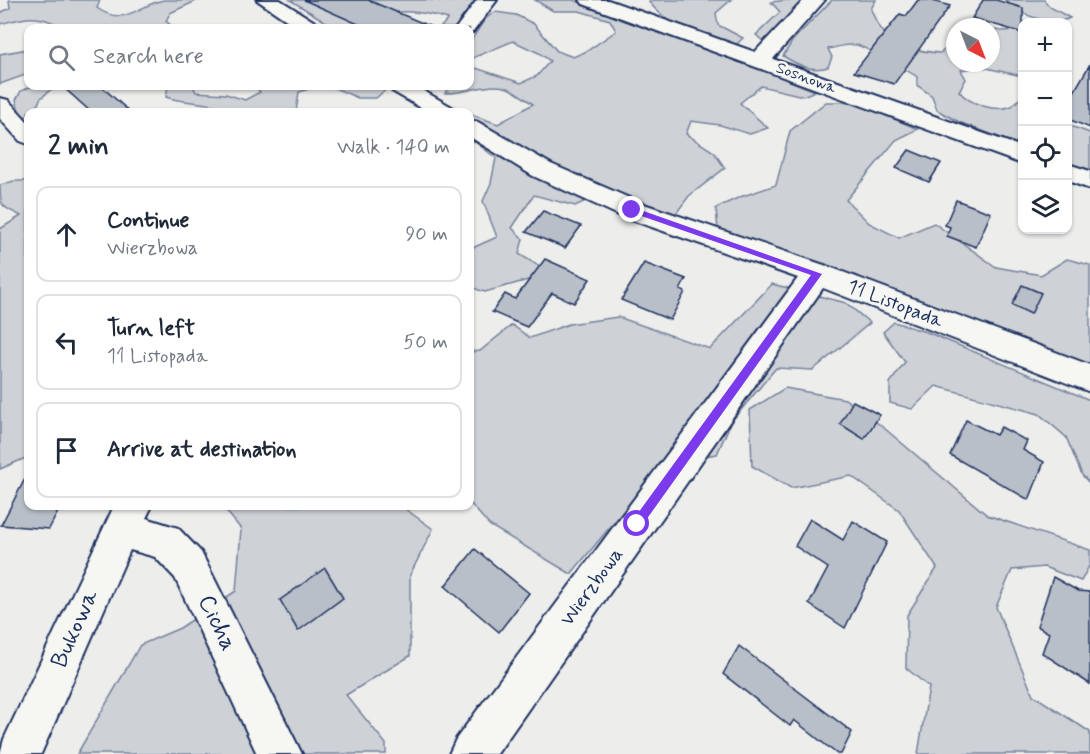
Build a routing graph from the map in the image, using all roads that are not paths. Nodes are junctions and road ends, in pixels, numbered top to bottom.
1 (267, 0) edge
2 (487, 0) edge
3 (590, 0) edge
4 (815, 0) edge
5 (305, 24) edge
6 (469, 24) edge
7 (759, 61) junction
8 (410, 95) edge
9 (0, 105) edge
10 (436, 108) edge
11 (474, 129) edge
12 (24, 132) edge
13 (1018, 154) edge
14 (1072, 173) edge
15 (1090, 180) edge
16 (817, 274) junction
17 (1090, 379) edge
18 (127, 518) edge
19 (19, 754) edge
20 (280, 754) edge
21 (471, 754) edge

1 - 5 street
2 - 6 street
3 - 7 street, Sosnowa
4 - 7 street
7 - 13 street, Sosnowa
8 - 10 street
9 - 12 street
11 - 16 street, 11 Listopada
14 - 15 street
16 - 17 street, 11 Listopada
16 - 21 street, Wierzbowa
18 - 19 street, Bukowa
18 - 20 street, Cicha

